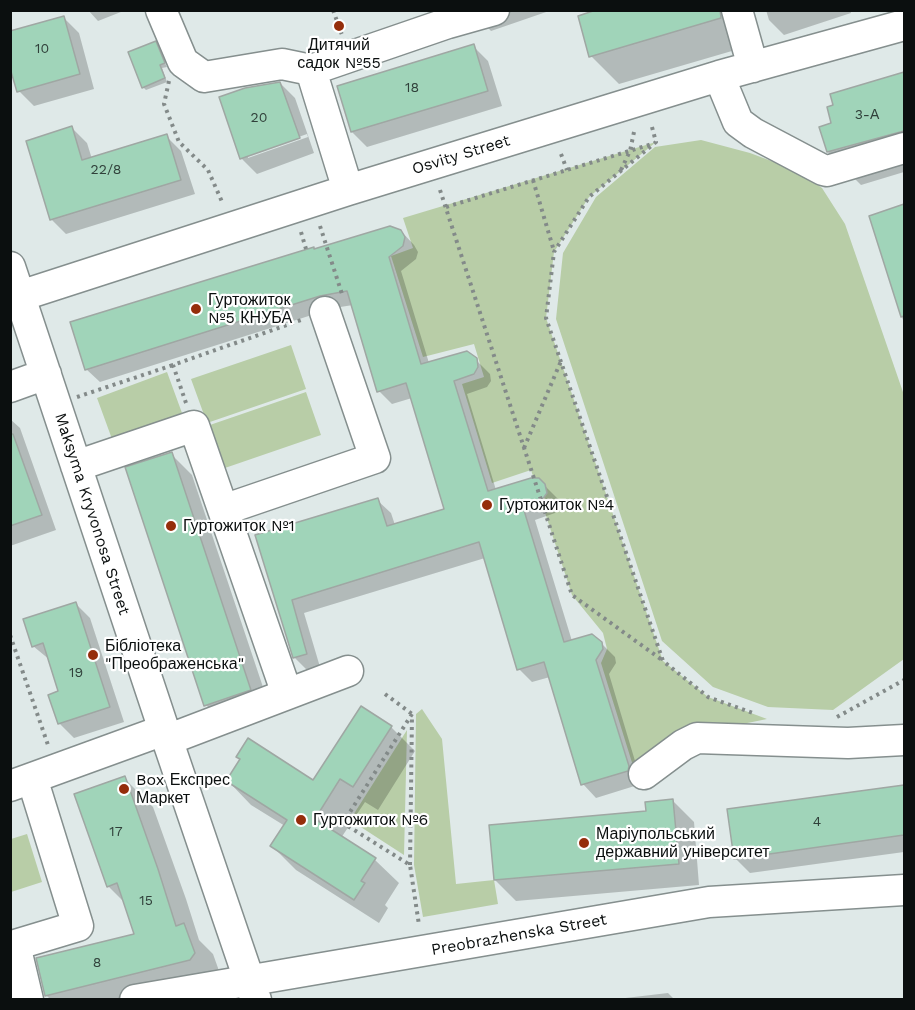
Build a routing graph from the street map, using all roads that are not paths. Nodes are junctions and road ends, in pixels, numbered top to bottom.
1 (161, 10) edge
2 (494, 10) edge
3 (737, 10) edge
4 (445, 17) edge
5 (904, 25) edge
6 (753, 67) junction
7 (311, 70) junction
8 (719, 76) junction
9 (904, 148) edge
10 (348, 190) junction
11 (10, 267) edge
12 (20, 296) junction
13 (325, 312) road end
14 (46, 374) junction
15 (10, 387) edge
16 (76, 466) junction
17 (223, 510) junction
18 (348, 670) dead end
19 (287, 694) junction
20 (166, 735) junction
21 (904, 740) edge
22 (644, 774) dead end
23 (33, 778) edge
24 (904, 890) edge
25 (253, 990) edge
26 (28, 999) edge
27 (135, 999) edge

1 - 7 street
2 - 4 street
3 - 6 street
4 - 7 street
5 - 6 street, Osvity Street
6 - 8 street, Osvity Street
7 - 10 street
8 - 9 street
8 - 10 street, Osvity Street
10 - 12 street, Osvity Street
11 - 12 street, Maksyma Kryvonosa Street
12 - 14 street, Maksyma Kryvonosa Street
13 - 17 street
14 - 15 street
14 - 16 street, Maksyma Kryvonosa Street
16 - 17 street
16 - 20 street, Maksyma Kryvonosa Street
17 - 19 street
18 - 19 street
19 - 20 street
20 - 23 street
20 - 25 street, Maksyma Kryvonosa Street
21 - 22 street
23 - 26 street
24 - 25 street, Preobrazhenska Street
25 - 27 street, Preobrazhenska Street

